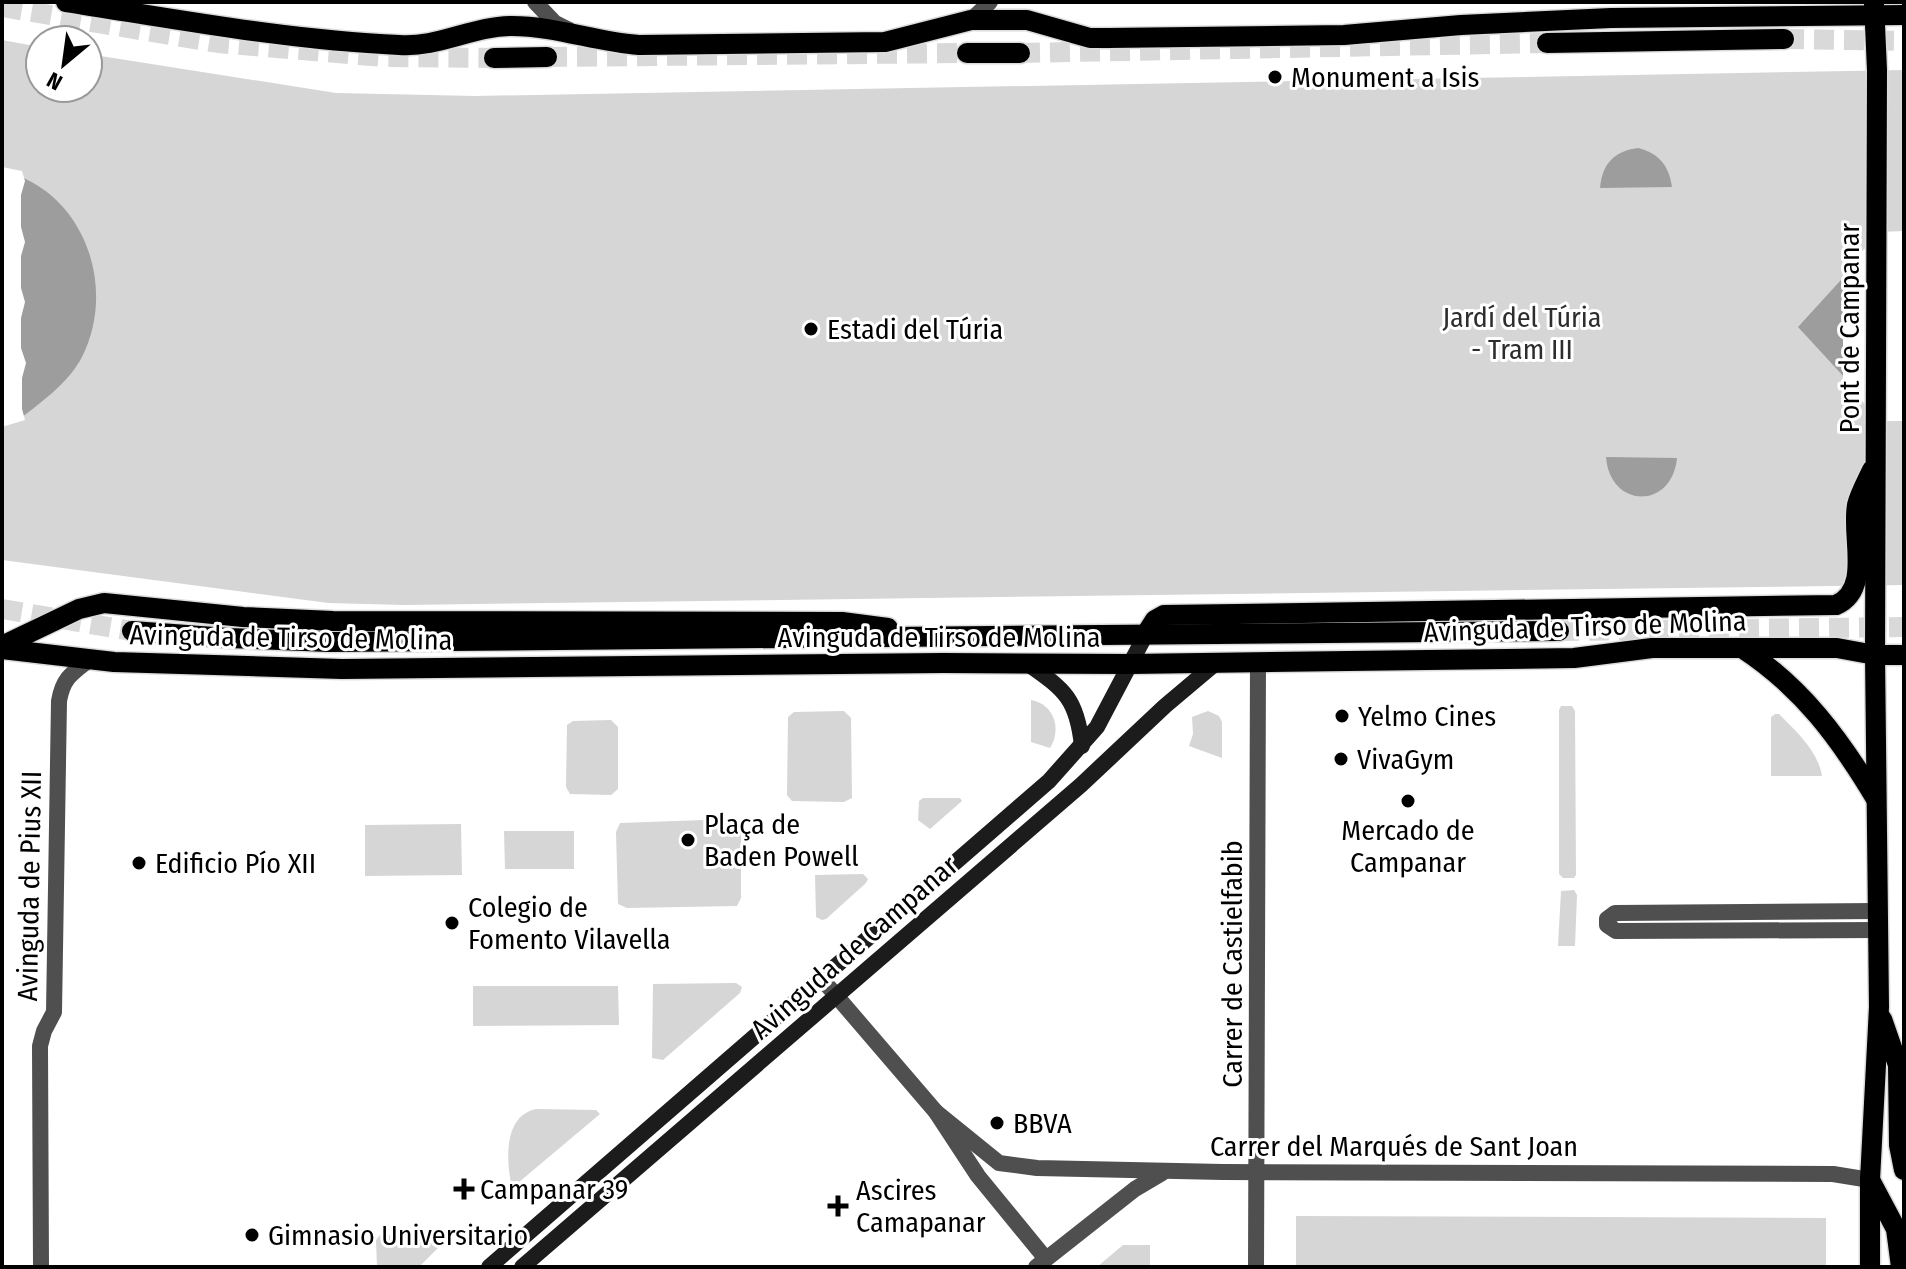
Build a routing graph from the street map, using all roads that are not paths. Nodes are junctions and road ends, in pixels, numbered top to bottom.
1 (66, 2) edge
2 (535, 2) edge
3 (990, 2) edge
4 (1874, 8) edge
5 (1904, 15) edge
6 (971, 20) junction
7 (578, 34) junction
8 (1784, 39) tunnel mouth
9 (1547, 43) tunnel mouth
10 (967, 53) tunnel mouth
11 (1020, 53) tunnel mouth
12 (547, 57) tunnel mouth
13 (494, 58) tunnel mouth
14 (1866, 585) junction
15 (132, 631) tunnel mouth
16 (1559, 631) tunnel mouth
17 (1146, 634) junction
18 (960, 638) junction
19 (572, 641) junction
20 (2, 648) edge
21 (1742, 648) junction
22 (1875, 655) junction
23 (1904, 655) edge
24 (89, 660) junction
25 (1258, 662) junction
26 (943, 663) junction
27 (1216, 663) junction
28 (1028, 664) junction
29 (1130, 664) junction
30 (1082, 746) junction
31 (1877, 801) junction
32 (1878, 921) junction
33 (821, 978) junction
34 (837, 996) junction
35 (1879, 1007) junction
36 (936, 1112) junction
37 (1904, 1170) edge
38 (1167, 1171) junction
39 (1257, 1172) junction
40 (1870, 1180) junction
41 (1041, 1263) edge
42 (41, 1267) edge
43 (489, 1267) edge
44 (522, 1267) edge
45 (1256, 1267) edge
46 (1870, 1267) edge
47 (1901, 1267) edge

1 - 7 main road
2 - 7 street
3 - 6 street
4 - 5 main road
4 - 6 main road
4 - 14 main road, Pont de Campanar
6 - 7 main road
8 - 9 main road
10 - 11 main road
12 - 13 main road
14 - 17 main road
14 - 22 main road, Pont de Campanar
15 - 19 main road, Avinguda de Tirso de Molina
16 - 17 main road, Avinguda de Tirso de Molina
17 - 18 main road, Avinguda de Tirso de Molina
17 - 29 main road, Avinguda de Campanar
18 - 19 main road, Avinguda de Tirso de Molina
18 - 20 main road
19 - 26 main road
20 - 24 main road, Avinguda de Tirso de Molina
21 - 22 main road, Avinguda de Tirso de Molina
21 - 25 main road, Avinguda de Tirso de Molina
21 - 31 main road
22 - 23 main road, Avinguda de Tirso de Molina
22 - 31 main road, Pont de Campanar
24 - 26 main road, Avinguda de Tirso de Molina
24 - 42 street, Avinguda de Pius XII
25 - 27 main road, Avinguda de Tirso de Molina
25 - 39 street, Carrer de Castielfabib
26 - 28 main road, Avinguda de Tirso de Molina
27 - 29 main road, Avinguda de Tirso de Molina
27 - 34 main road, Avinguda de Campanar
28 - 29 main road, Avinguda de Tirso de Molina
28 - 30 main road
29 - 30 main road, Avinguda de Campanar
30 - 33 main road, Avinguda de Campanar
31 - 32 main road, Pont de Campanar
32 - 32 street
32 - 35 main road, Pont de Campanar
33 - 34 street, Carrer del Marqués de Sant Joan
33 - 43 main road, Avinguda de Campanar
34 - 36 street, Carrer del Marqués de Sant Joan
34 - 44 main road, Avinguda de Campanar
35 - 37 main road
35 - 40 main road
36 - 38 street, Carrer del Marqués de Sant Joan
36 - 41 street, Carrer del Marqués de Sant Joan
38 - 39 street, Carrer del Marqués de Sant Joan
38 - 41 street
39 - 40 street, Carrer del Marqués de Sant Joan
39 - 45 street, Carrer de Castielfabib
40 - 46 main road
40 - 47 main road

